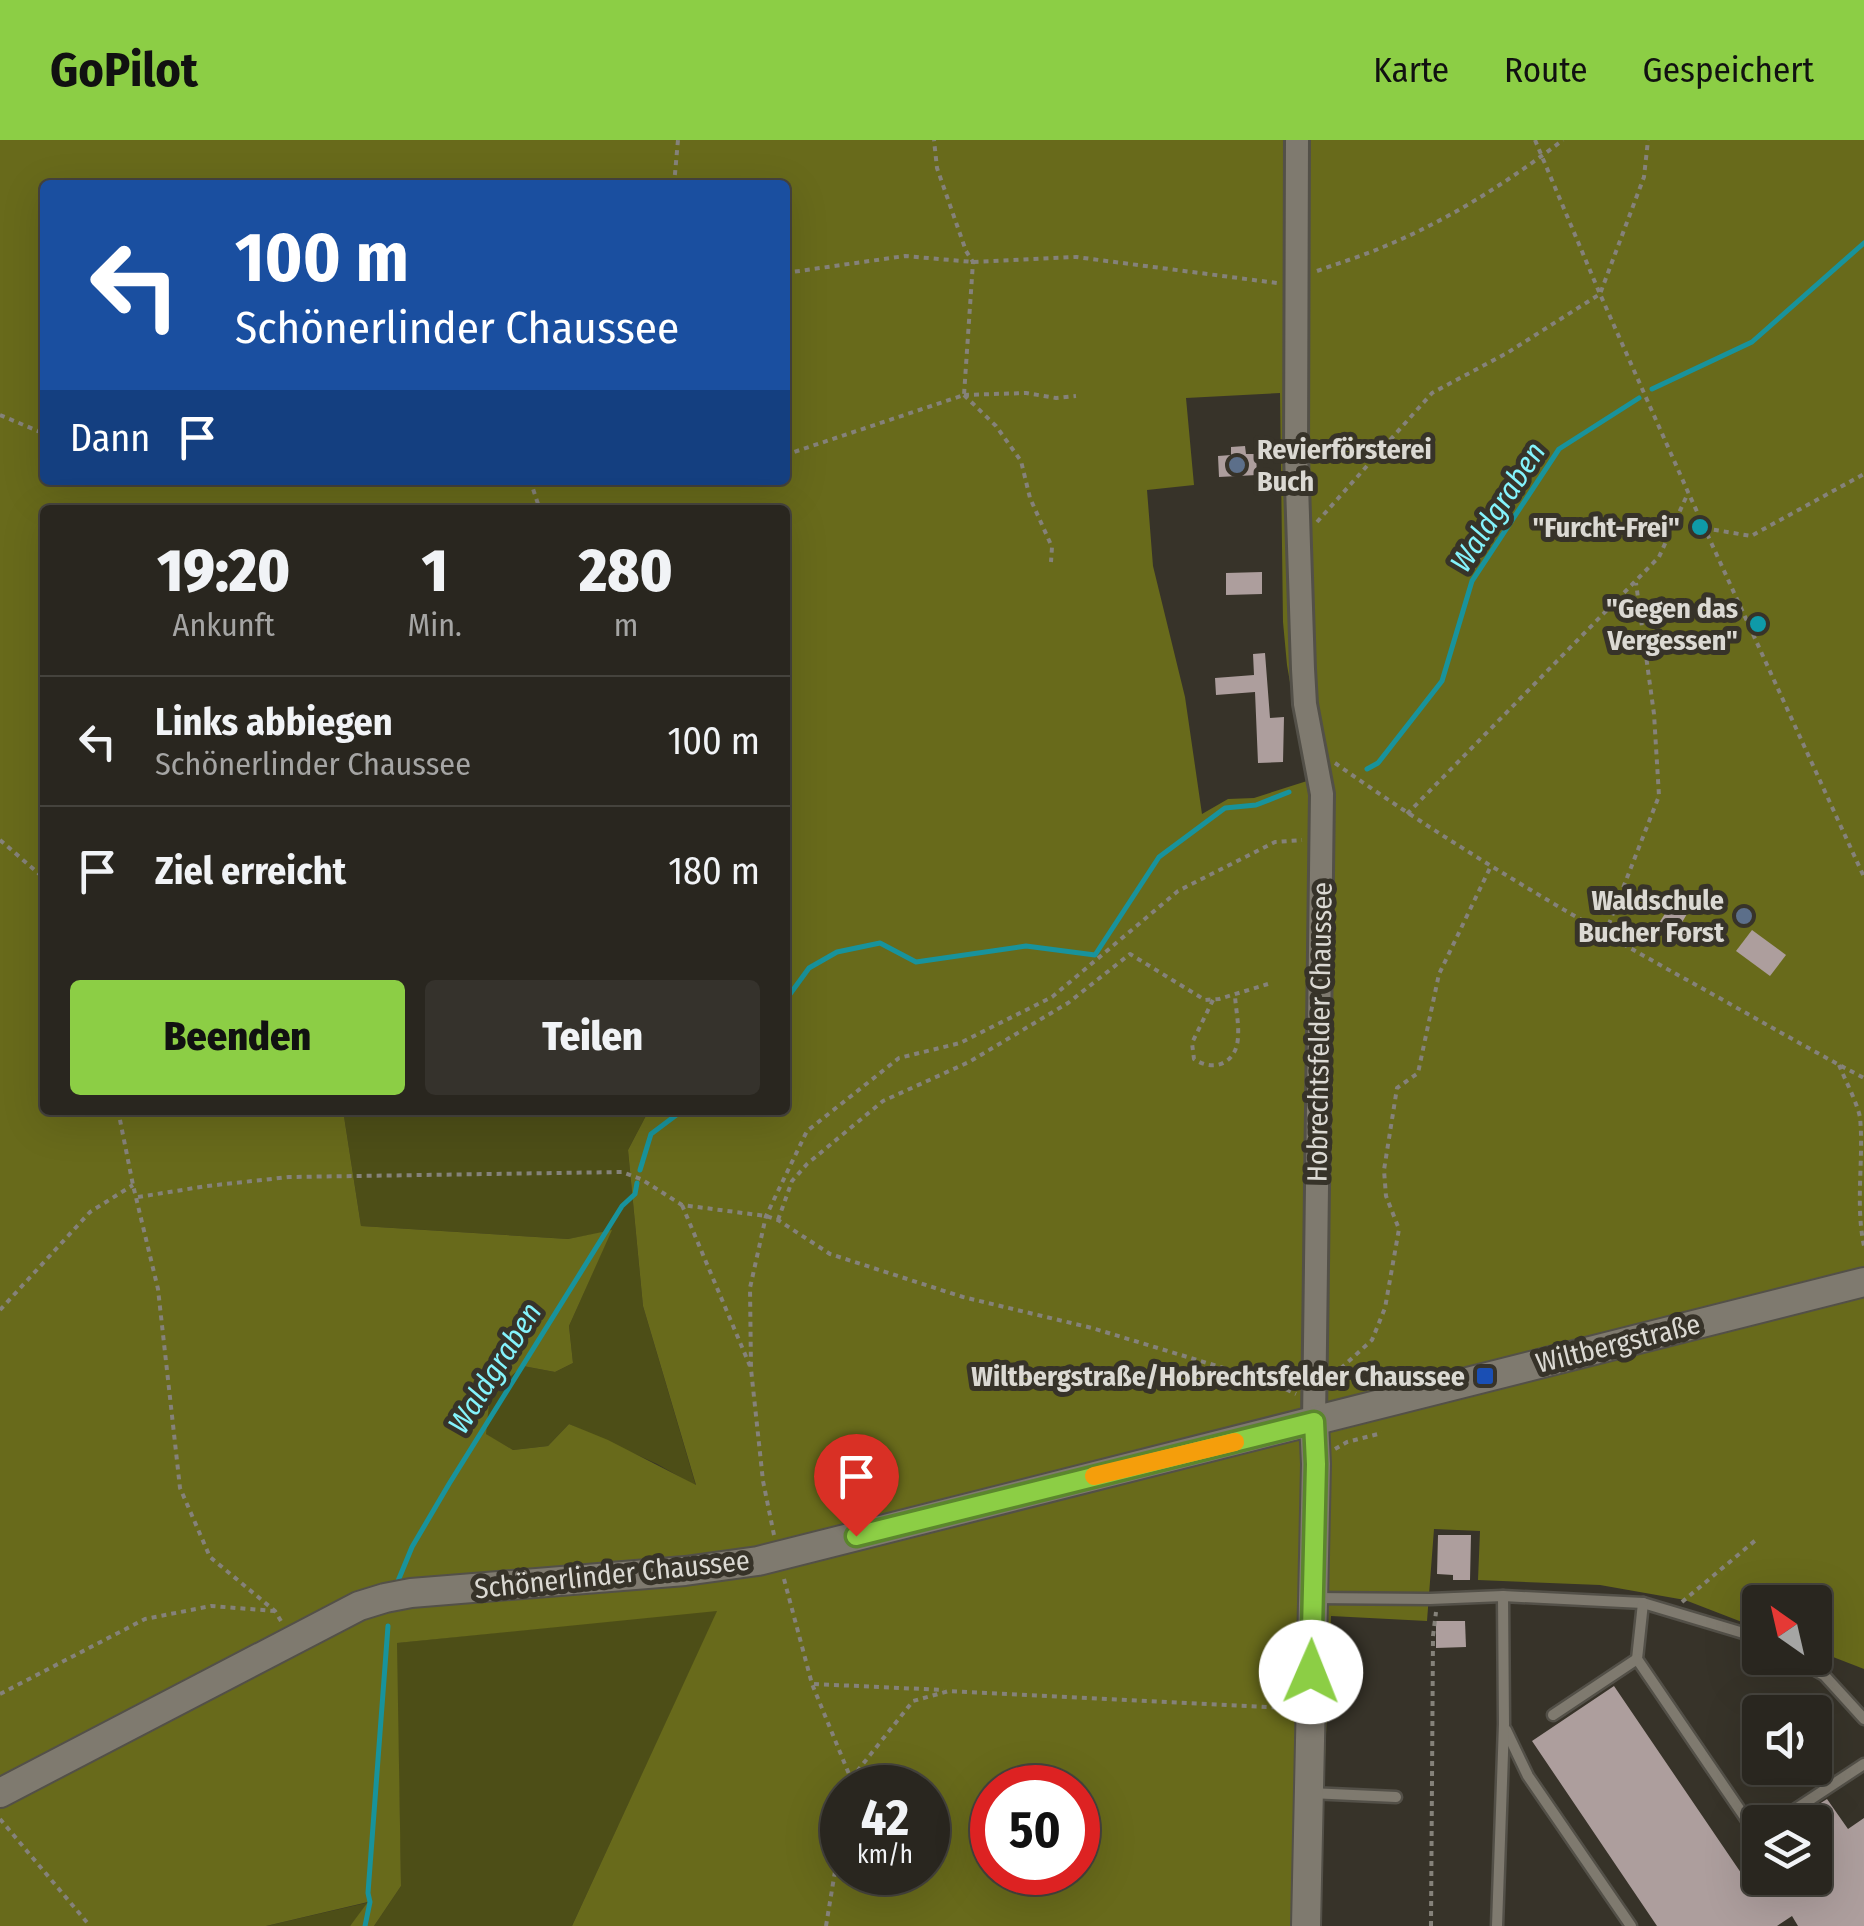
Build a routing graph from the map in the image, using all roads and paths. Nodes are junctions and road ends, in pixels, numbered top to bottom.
1 (678, 140) edge
2 (934, 140) edge
3 (1297, 140) edge
4 (1535, 140) edge
5 (1563, 140) edge
6 (1648, 140) edge
7 (1542, 156) junction
8 (674, 180) edge
9 (974, 262) junction
10 (790, 272) edge
11 (1295, 285) junction
12 (1600, 294) junction
13 (964, 395) junction
14 (1076, 396) dead end
15 (0, 415) edge
16 (40, 432) edge
17 (790, 453) edge
18 (1864, 474) edge
19 (1688, 492) junction
20 (1704, 528) junction
21 (1298, 530) junction
22 (1051, 562) dead end
23 (1636, 583) junction
24 (1316, 756) junction
25 (1407, 814) junction
26 (1322, 838) junction
27 (0, 840) edge
28 (1491, 867) junction
29 (40, 875) edge
30 (1864, 878) edge
31 (1605, 934) junction
32 (1268, 984) dead end
33 (1235, 994) junction
34 (1213, 1000) junction
35 (1839, 1065) junction
36 (1864, 1078) edge
37 (119, 1115) edge
38 (133, 1186) junction
39 (138, 1197) junction
40 (682, 1204) junction
41 (766, 1216) junction
42 (778, 1220) junction
43 (1864, 1246) edge
44 (1864, 1282) edge
45 (0, 1310) edge
46 (750, 1369) junction
47 (1342, 1386) dead end
48 (1300, 1396) dead end
49 (1314, 1422) junction
50 (1382, 1432) dead end
51 (1315, 1452) junction
52 (1757, 1539) dead end
53 (778, 1556) junction
54 (1503, 1596) junction
55 (1313, 1598) junction
56 (1437, 1599) junction
57 (1685, 1600) dead end
58 (1643, 1604) junction
59 (275, 1611) junction
60 (1742, 1633) edge
61 (292, 1642) junction
62 (1638, 1659) junction
63 (1824, 1675) edge
64 (812, 1684) junction
65 (949, 1690) junction
66 (0, 1694) edge
67 (1310, 1709) junction
68 (1553, 1715) dead end
69 (1864, 1719) edge
70 (1504, 1724) junction
71 (1864, 1764) edge
72 (845, 1765) edge
73 (862, 1765) edge
74 (0, 1793) edge
75 (1308, 1793) junction
76 (1396, 1796) dead end
77 (1802, 1805) edge
78 (1742, 1813) edge
79 (0, 1819) edge
80 (831, 1895) edge
81 (90, 1926) edge
82 (826, 1926) edge
83 (1306, 1926) edge
84 (1430, 1926) edge
85 (1498, 1926) edge
86 (1630, 1926) edge

1 - 8 path
2 - 9 path
3 - 11 street, Hobrechtsfelder Chaussee
4 - 7 path
5 - 7 path
6 - 12 path
7 - 11 path
7 - 12 path
9 - 10 path
9 - 11 path
9 - 13 path
11 - 21 street, Hobrechtsfelder Chaussee
12 - 19 path
12 - 21 path
13 - 14 path
13 - 17 path
13 - 22 path
15 - 16 path
18 - 20 path
19 - 20 path
19 - 23 path
20 - 30 path
21 - 24 street, Hobrechtsfelder Chaussee
23 - 25 path
23 - 31 path
24 - 25 path
24 - 26 street, Hobrechtsfelder Chaussee
25 - 28 path
26 - 41 path
26 - 49 street, Hobrechtsfelder Chaussee
27 - 29 path
28 - 31 path
28 - 47 path
31 - 35 path
32 - 33 path
33 - 34 path
33 - 34 path
34 - 42 path
35 - 36 path
35 - 43 path
37 - 38 path
38 - 39 path
38 - 45 path
39 - 40 path
39 - 59 path
40 - 41 path
40 - 46 path
41 - 42 path
41 - 46 path
42 - 48 path
44 - 49 main road, Wiltbergstraße
46 - 53 path
49 - 51 main road, Hobrechtsfelder Chaussee
49 - 53 main road, Schönerlinder Chaussee
50 - 51 path
51 - 55 main road, Hobrechtsfelder Chaussee
52 - 57 path
53 - 61 main road, Schönerlinder Chaussee
53 - 64 path
54 - 56 lane
54 - 58 lane
54 - 70 lane
55 - 56 lane
55 - 67 main road, Hobrechtsfelder Chaussee
56 - 84 path
58 - 60 lane
58 - 62 lane
59 - 61 path
59 - 66 path
61 - 74 main road, Schönerlinder Chaussee
62 - 68 lane
62 - 78 lane
63 - 69 lane
64 - 65 path
64 - 72 path
65 - 67 path
65 - 73 path
67 - 75 main road, Hobrechtsfelder Chaussee
70 - 85 lane
70 - 86 lane
71 - 77 lane
75 - 76 lane
75 - 83 main road, Hobrechtsfelder Chaussee
79 - 81 path
80 - 82 path

